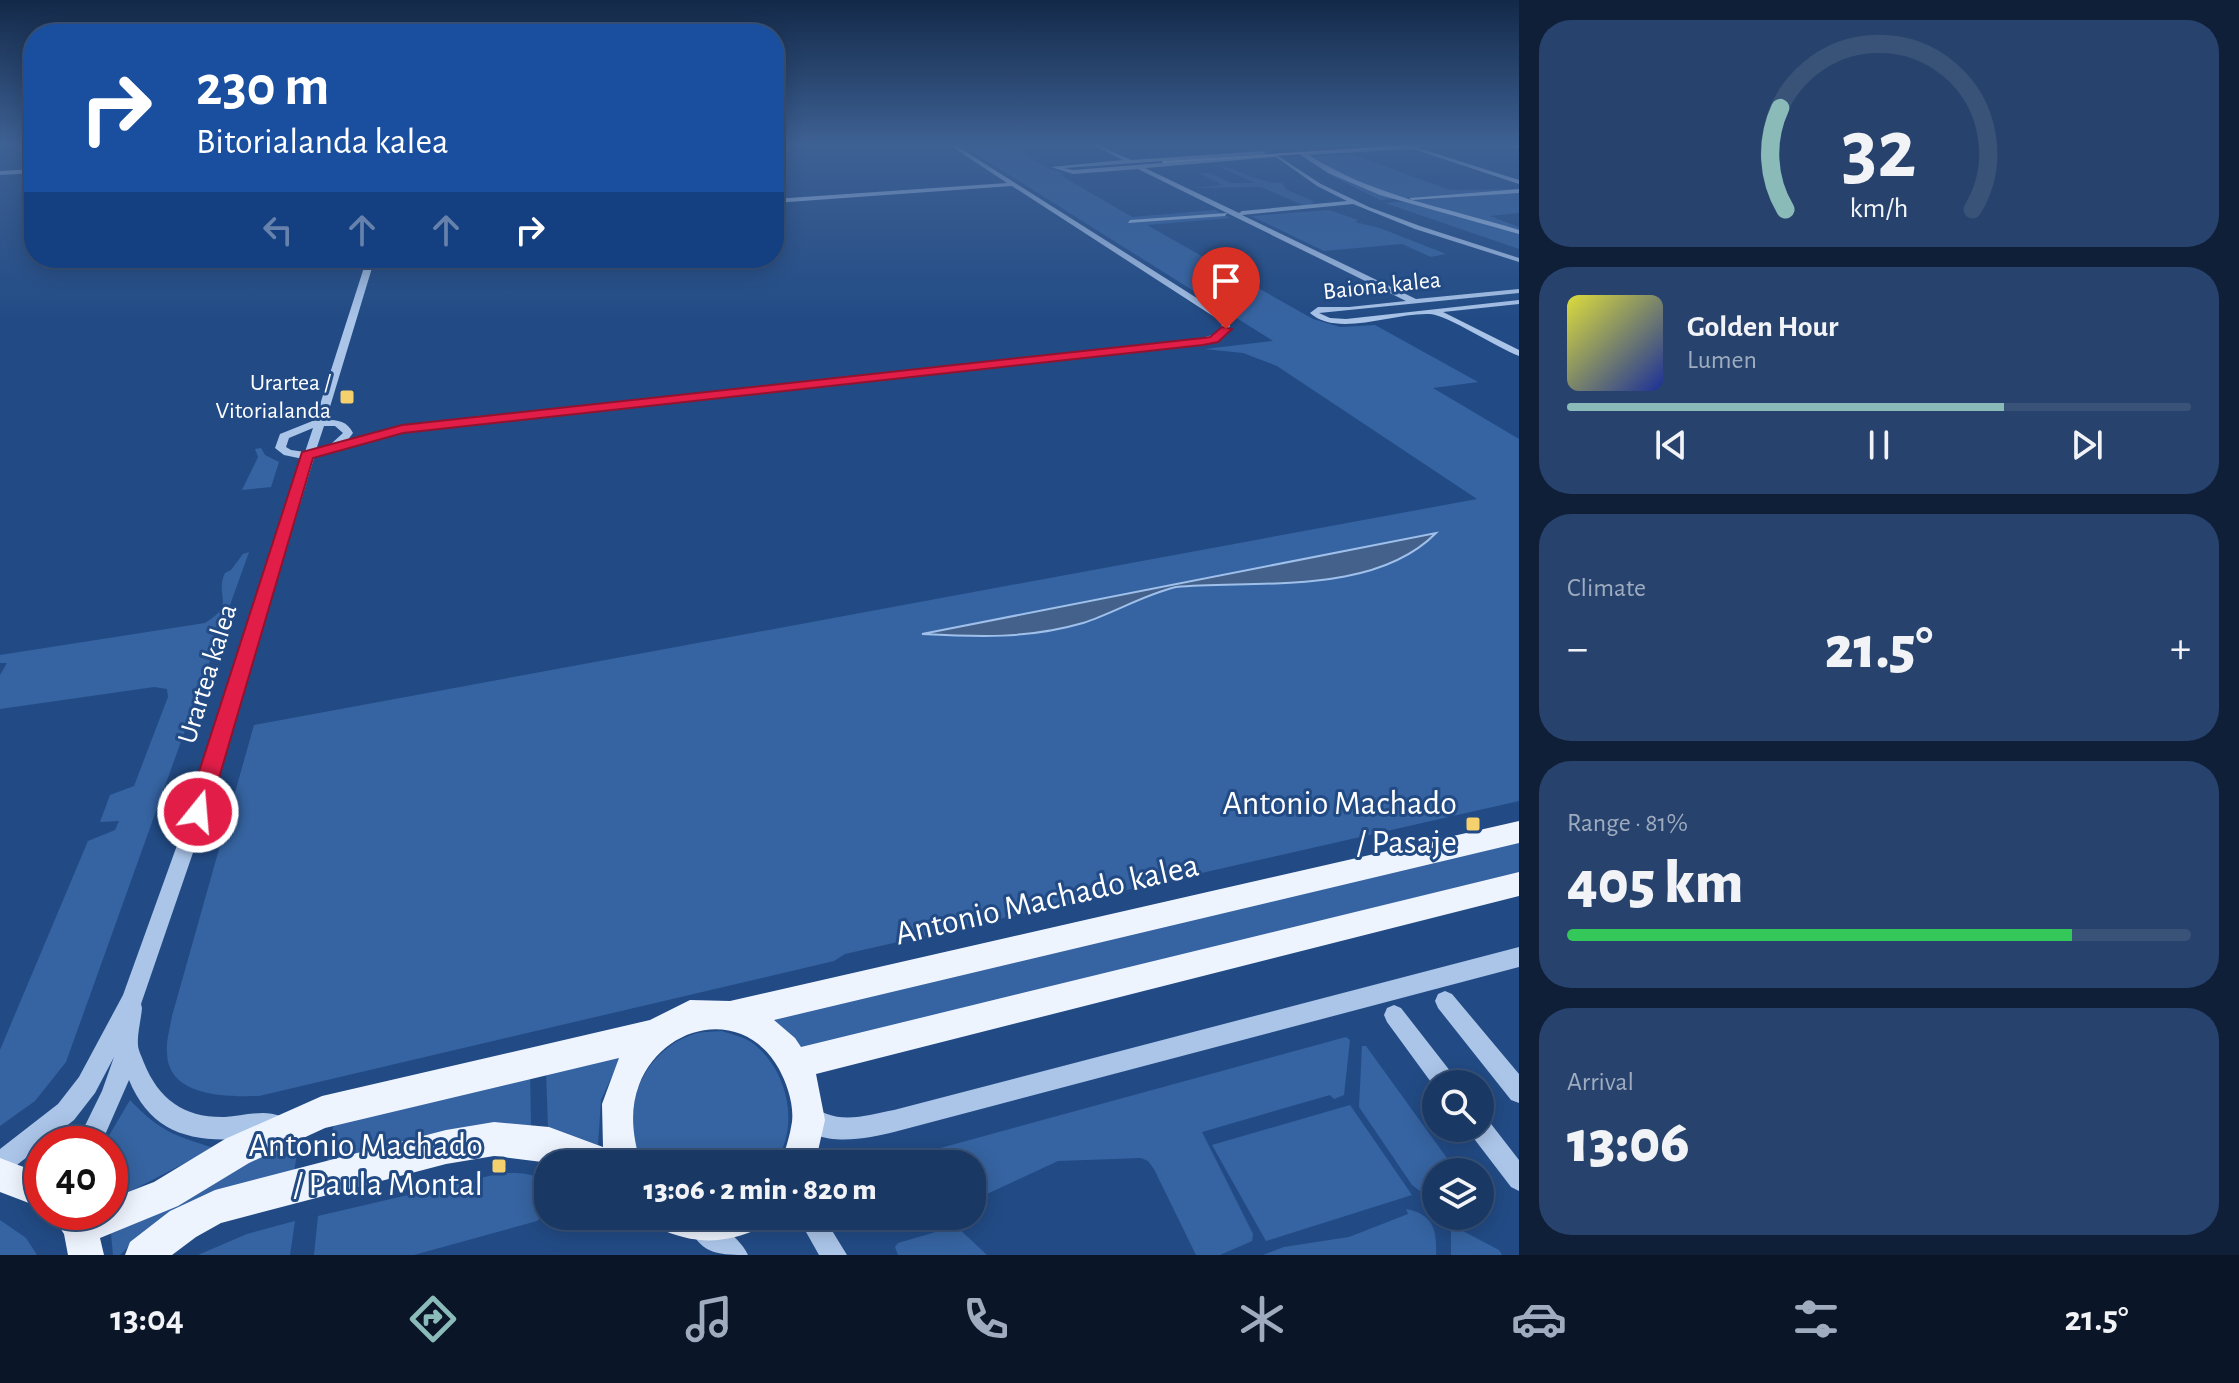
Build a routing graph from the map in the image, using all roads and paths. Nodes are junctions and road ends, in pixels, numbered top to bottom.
1 (1045, 205) edge
2 (1217, 205) edge
3 (1333, 205) edge
4 (1363, 205) edge
5 (1372, 205) edge
6 (1419, 205) edge
7 (1242, 213) dead end
8 (1225, 214) dead end
9 (1130, 222) dead end
10 (1519, 232) edge
11 (1519, 258) edge
12 (368, 268) edge
13 (1519, 291) edge
14 (1415, 302) junction
15 (1519, 302) edge
16 (1434, 311) junction
17 (1519, 353) edge
18 (317, 423) junction
19 (337, 423) junction
20 (402, 429) junction
21 (333, 448) junction
22 (307, 455) junction
23 (1519, 832) edge
24 (1519, 884) edge
25 (1519, 957) edge
26 (132, 1000) junction
27 (1445, 1001) dead end
28 (734, 1014) junction
29 (1394, 1015) dead end
30 (657, 1034) junction
31 (129, 1051) junction
32 (797, 1063) junction
33 (1435, 1070) edge
34 (1519, 1092) edge
35 (809, 1117) junction
36 (304, 1120) junction
37 (98, 1126) edge
38 (1491, 1142) edge
39 (565, 1150) edge
40 (619, 1150) edge
41 (802, 1150) edge
42 (0, 1164) edge
43 (0, 1175) edge
44 (1519, 1179) edge
45 (24, 1184) edge
46 (698, 1230) edge
47 (818, 1230) edge
48 (78, 1231) edge
49 (143, 1255) edge
50 (735, 1255) edge
51 (834, 1255) edge

1 - 20 street
2 - 14 street
3 - 7 street
4 - 11 street
5 - 11 street
6 - 10 street
8 - 9 street
12 - 18 street, Urartea kalea
13 - 14 street, Baiona kalea
14 - 16 street, Baiona kalea
15 - 16 street, Baiona kalea
16 - 17 street
18 - 19 street
18 - 22 street, Urartea kalea
18 - 22 street
19 - 20 street
19 - 21 street
20 - 21 street
21 - 22 street
22 - 26 street, Urartea kalea
23 - 28 main road, Antonio Machado kalea
24 - 32 main road
25 - 35 street
26 - 31 street, Urartea kalea
26 - 42 street, Urartea kalea
27 - 34 street
28 - 30 main road, Antonio Machado kalea
28 - 32 main road
29 - 33 street
30 - 36 main road
30 - 40 main road
31 - 36 street
31 - 37 street, Urartea kalea
32 - 35 main road
35 - 41 main road
36 - 48 main road
38 - 44 street
39 - 49 main road
43 - 45 main road
46 - 50 street
47 - 51 street

